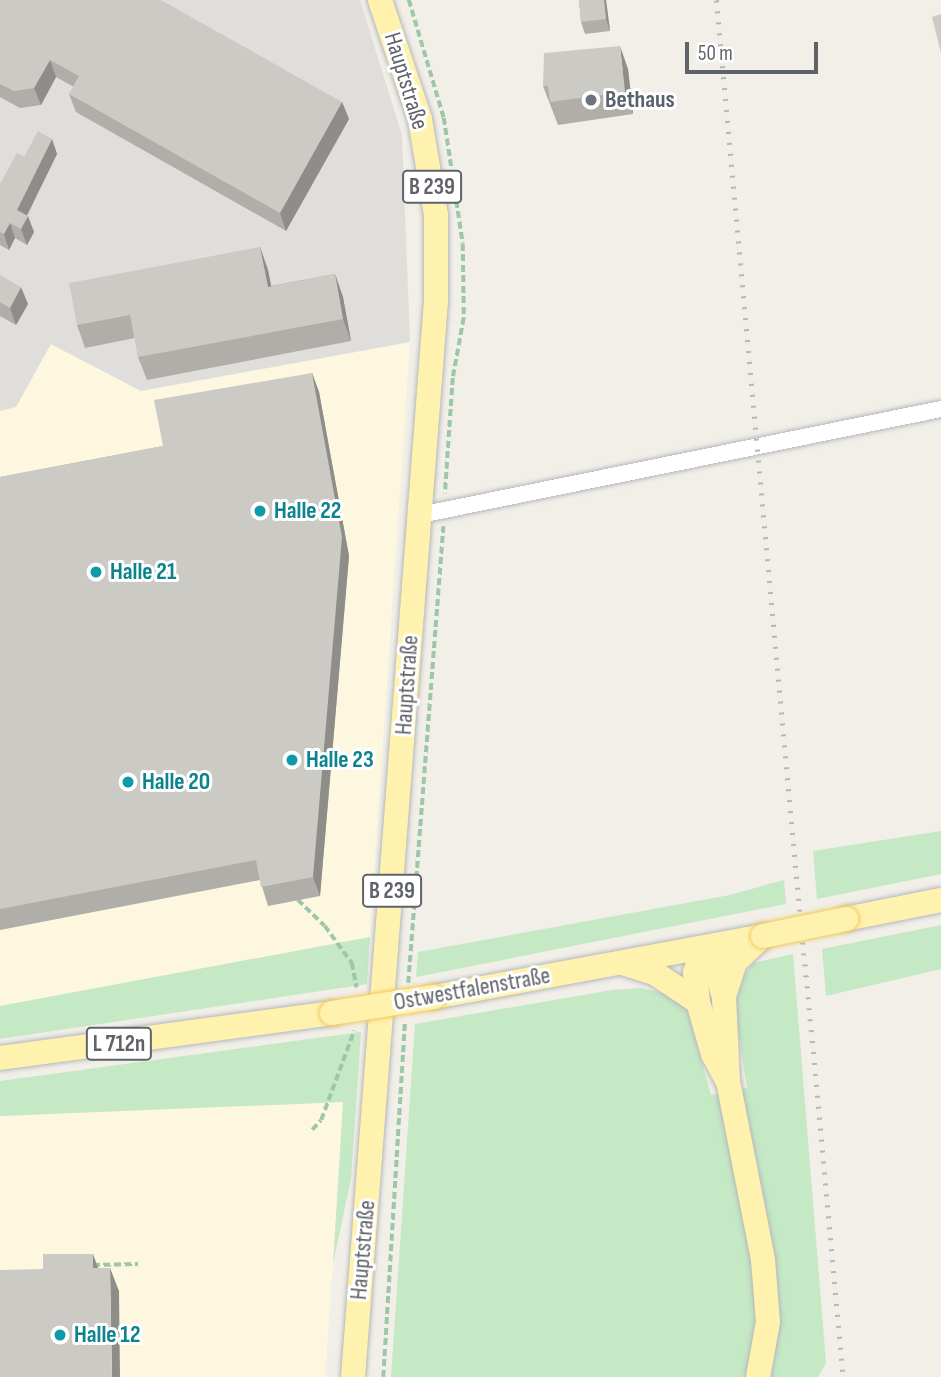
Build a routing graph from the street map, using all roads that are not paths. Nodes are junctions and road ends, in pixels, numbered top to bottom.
1 (380, 0) edge
2 (941, 409) edge
3 (432, 512) junction
4 (941, 900) edge
5 (763, 936) junction
6 (703, 948) junction
7 (623, 963) junction
8 (724, 997) junction
9 (698, 1002) junction
10 (0, 1058) edge
11 (728, 1081) junction
12 (353, 1377) edge
13 (758, 1377) edge

1 - 3 main road, Hauptstraße / B 239
2 - 3 street
3 - 12 main road, Hauptstraße / B 239
4 - 5 main road, Ostwestfalenstraße / L 712n, bridge
5 - 6 main road, Ostwestfalenstraße / L 712n
5 - 8 main road
6 - 7 main road, Ostwestfalenstraße / L 712n
6 - 8 main road
6 - 9 main road
7 - 9 main road
7 - 10 main road, Ostwestfalenstraße / L 712n, bridge
8 - 11 main road
9 - 11 main road
11 - 13 main road

